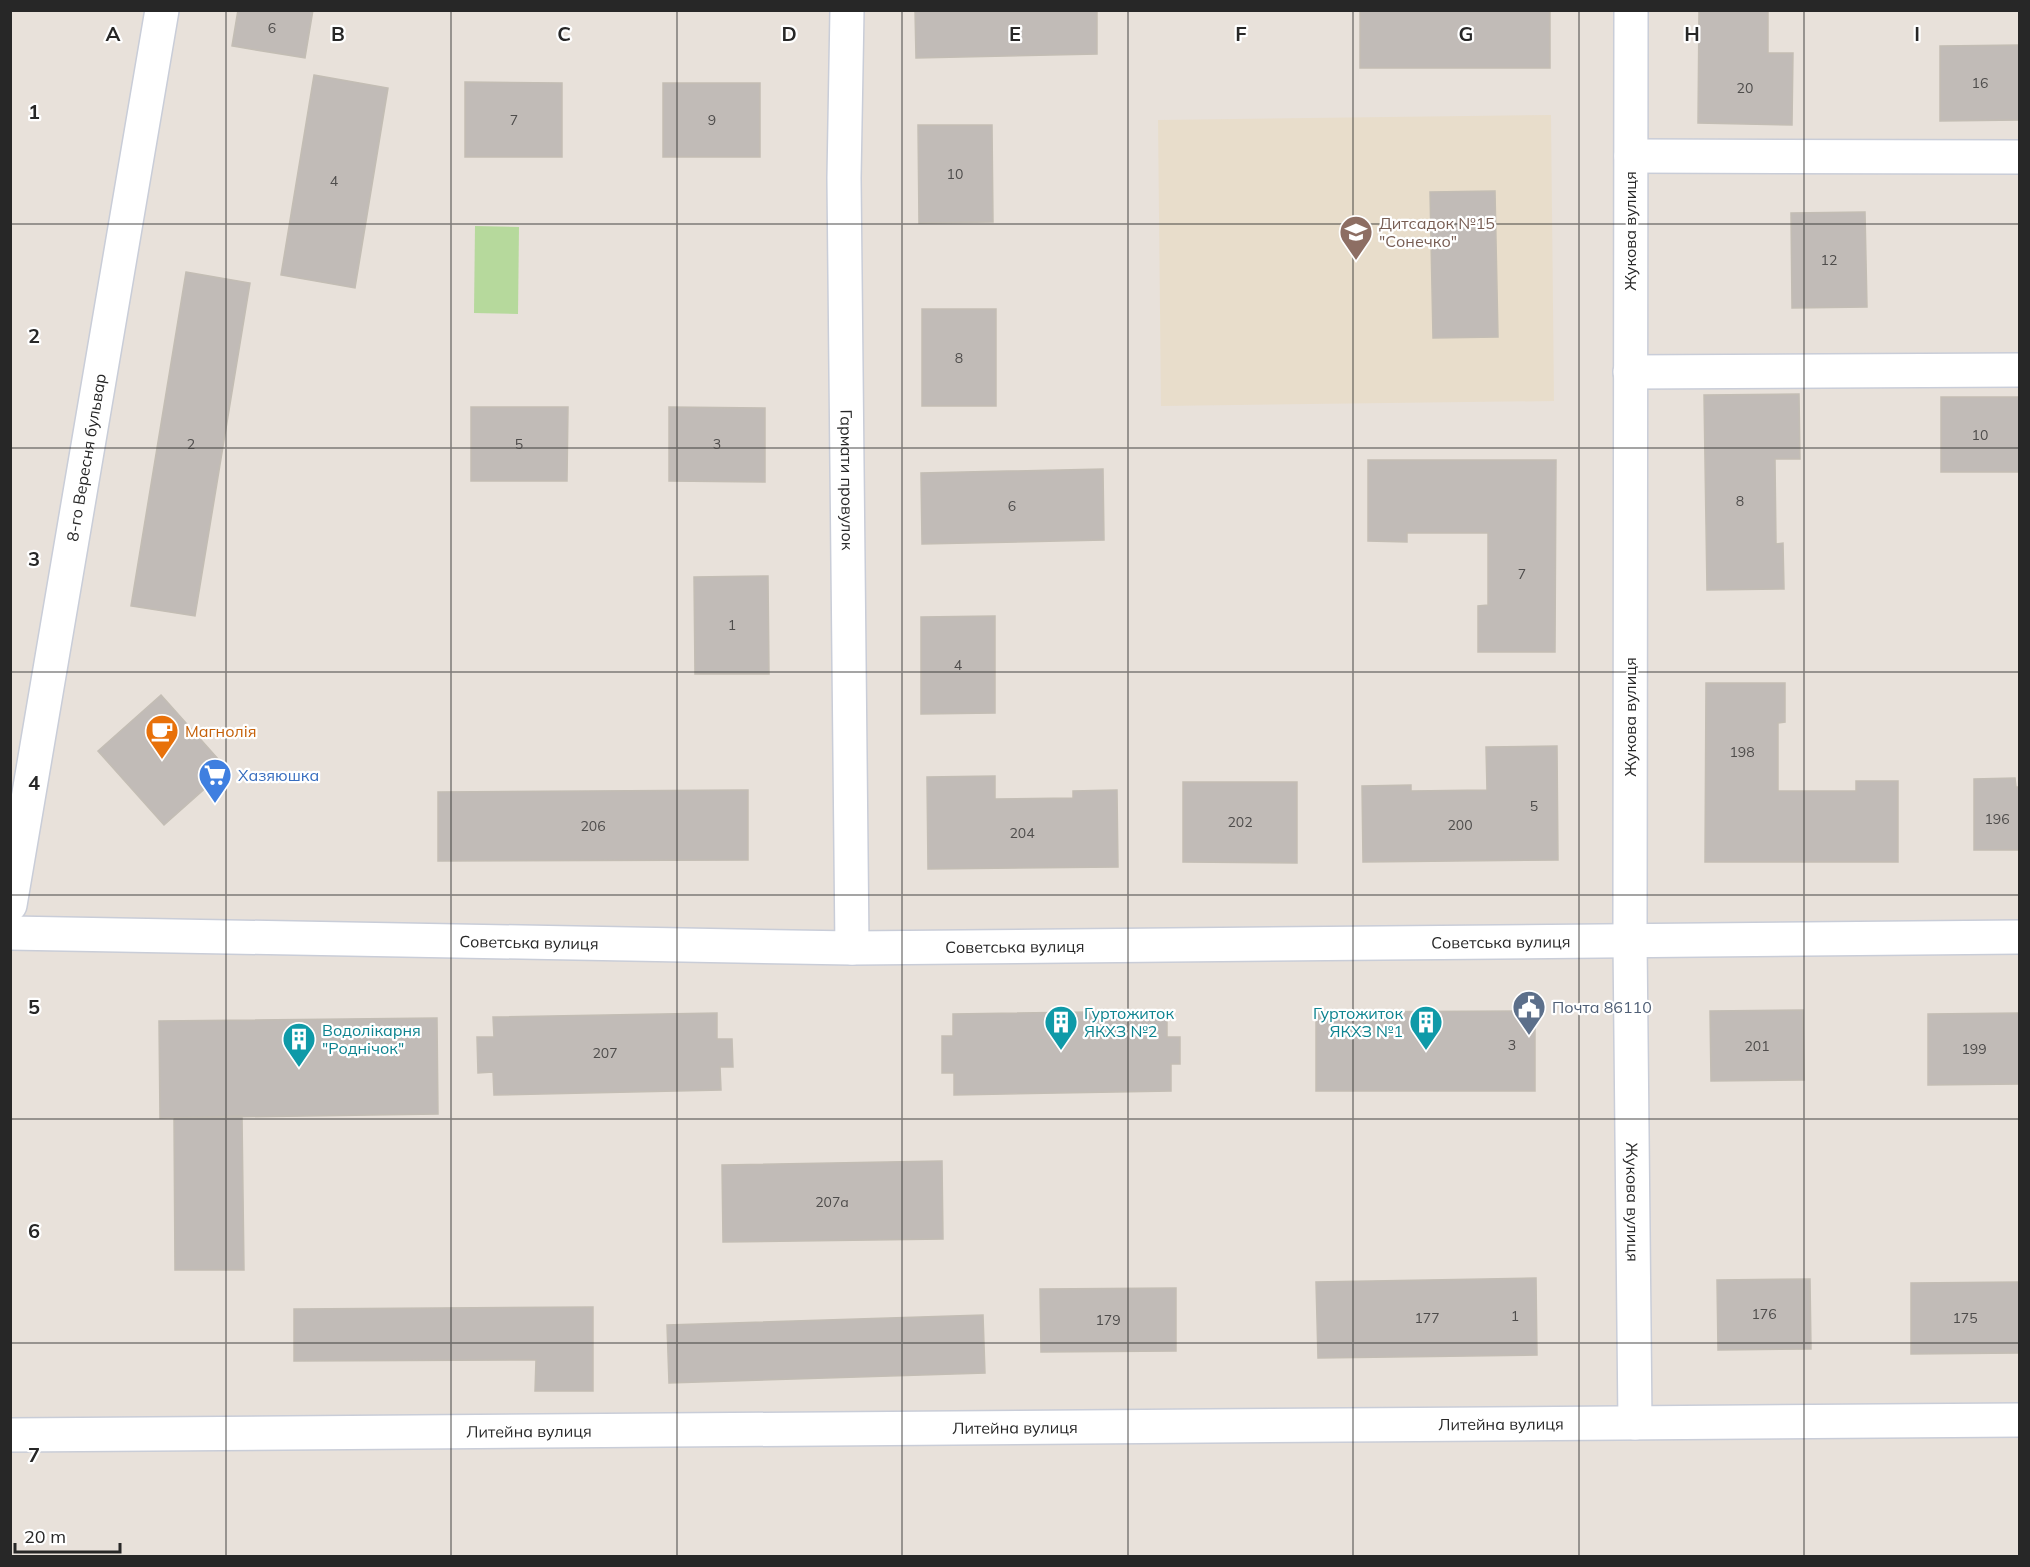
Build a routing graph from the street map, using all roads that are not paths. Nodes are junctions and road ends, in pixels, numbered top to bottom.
1 (162, 10) edge
2 (847, 10) edge
3 (1631, 10) edge
4 (1630, 156) junction
5 (2019, 158) edge
6 (2019, 370) edge
7 (1630, 372) junction
8 (10, 904) edge
9 (10, 933) edge
10 (2019, 937) edge
11 (1630, 941) junction
12 (852, 948) junction
13 (2019, 1420) edge
14 (1635, 1423) junction
15 (10, 1435) edge

1 - 8 street, 8-го Вересня бульвар
2 - 12 street, Гармати провулок
3 - 4 street, Жукова вулиця
4 - 5 street
4 - 7 street, Жукова вулиця
6 - 7 street
7 - 11 street, Жукова вулиця
9 - 12 street, Советська вулиця
10 - 11 street, Советська вулиця
11 - 12 street, Советська вулиця
11 - 14 street, Жукова вулиця
13 - 14 street, Литейна вулиця
14 - 15 street, Литейна вулиця

